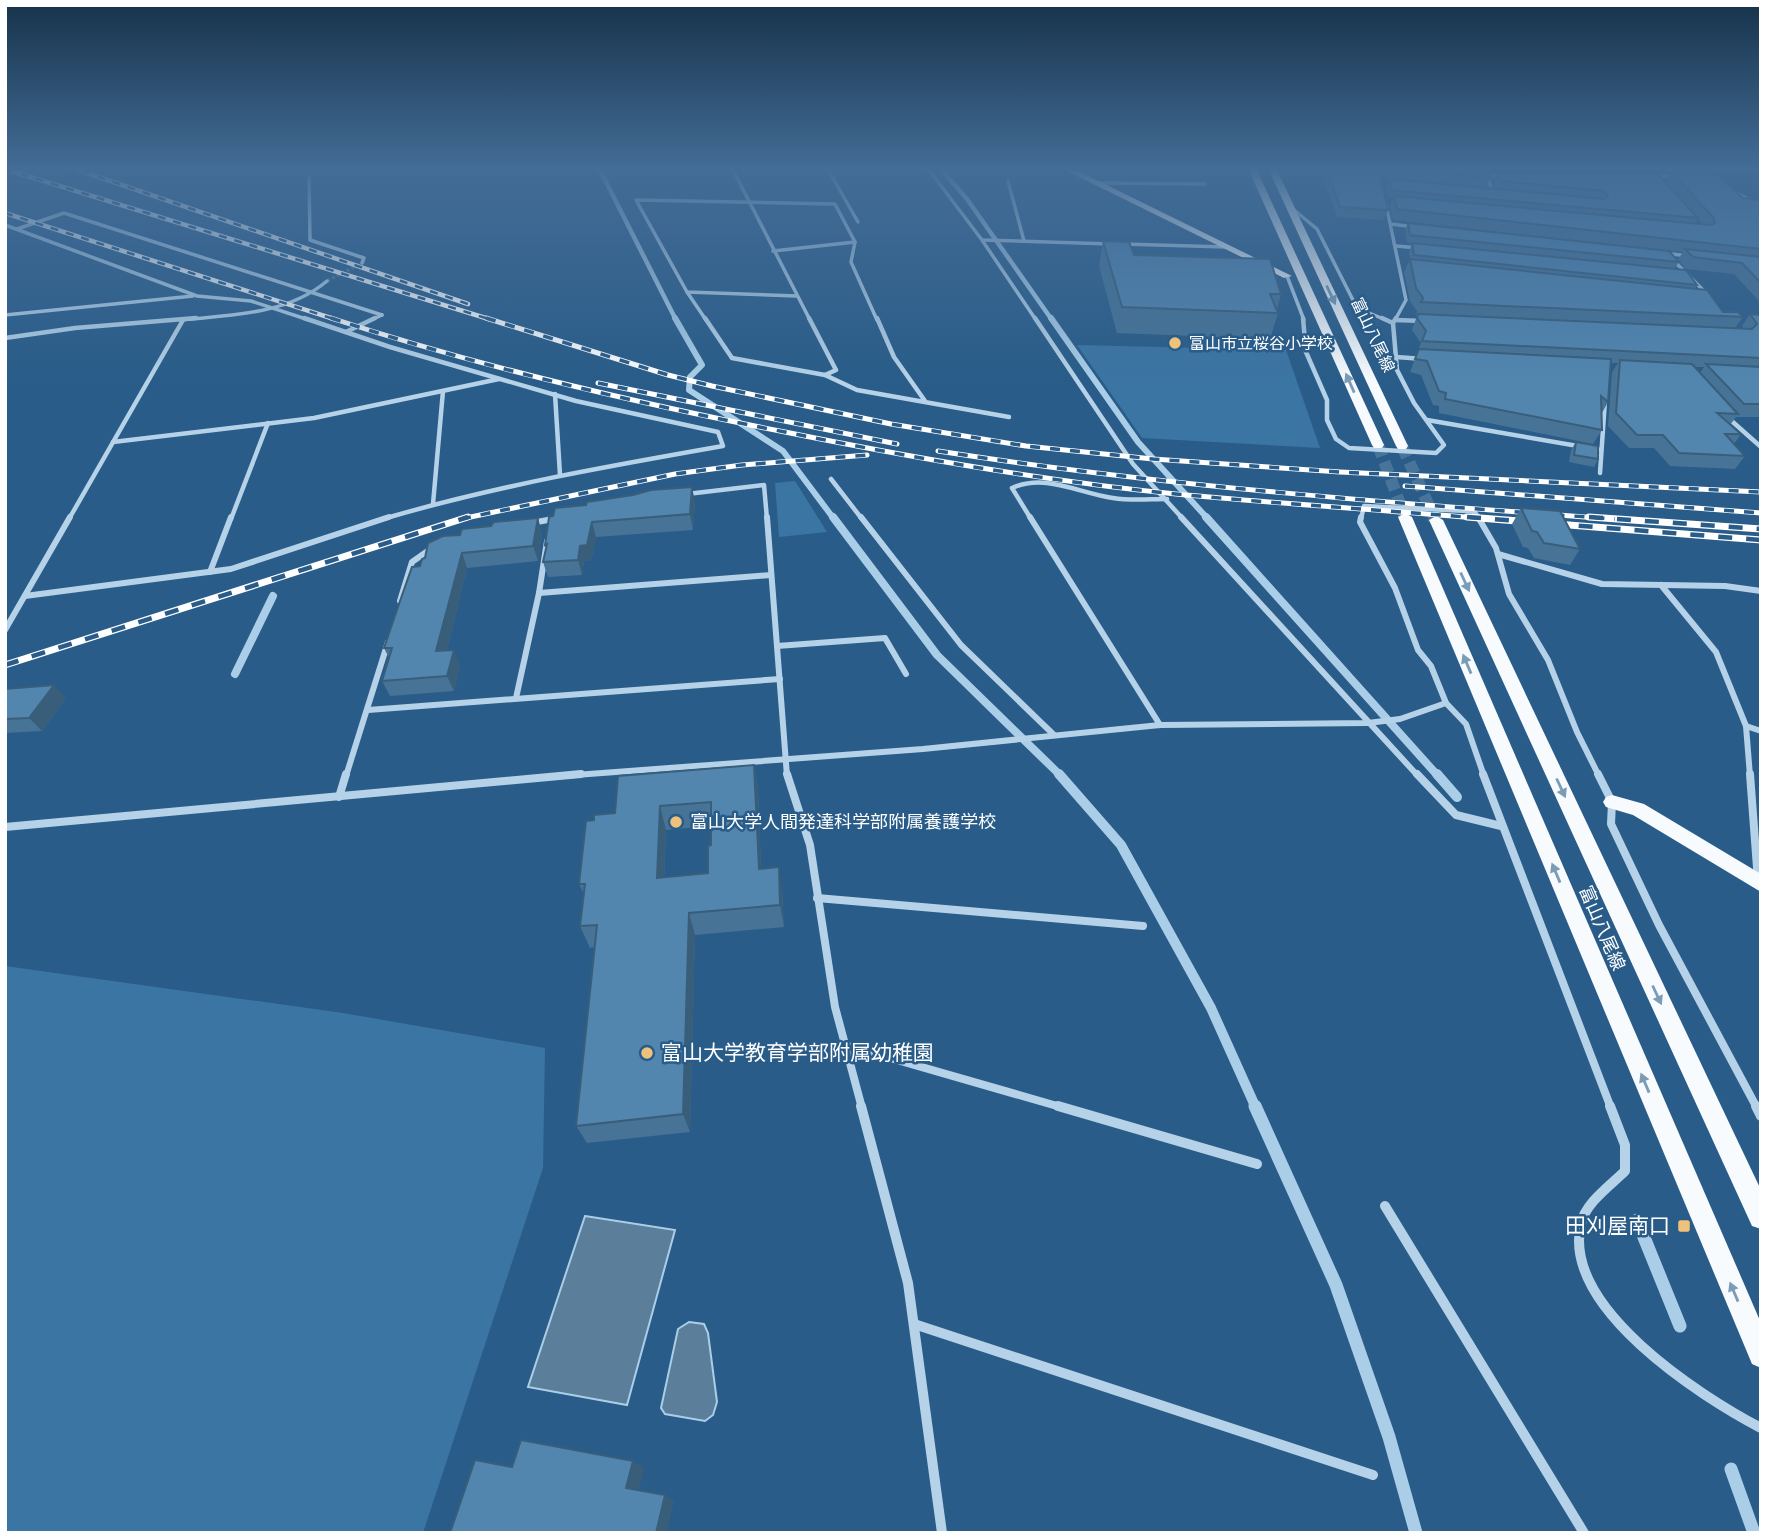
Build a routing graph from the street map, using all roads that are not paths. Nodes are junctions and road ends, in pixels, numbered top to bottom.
1 (40, 238) edge
2 (141, 238) edge
3 (310, 238) edge
4 (657, 238) edge
5 (766, 238) edge
6 (853, 238) edge
7 (1023, 238) edge
8 (1207, 238) edge
9 (1284, 238) edge
10 (1306, 238) edge
11 (1321, 238) edge
12 (1394, 238) edge
13 (982, 240) joint
14 (855, 242) junction
15 (1024, 242) junction
16 (1396, 246) junction
17 (1226, 247) junction
18 (1424, 249) edge
19 (773, 251) junction
20 (1654, 251) edge
21 (1665, 253) junction
22 (1700, 257) edge
23 (362, 263) dead end
24 (1674, 274) edge
25 (1688, 275) junction
26 (1287, 276) joint
27 (327, 281) tunnel mouth
28 (687, 292) junction
29 (313, 293) junction
30 (197, 296) junction
31 (797, 296) junction
32 (1701, 300) edge
33 (274, 309) junction
34 (5, 316) edge
35 (183, 320) junction
36 (1394, 321) junction
37 (1437, 322) edge
38 (345, 332) junction
39 (5, 338) edge
40 (1396, 357) junction
41 (1436, 359) edge
42 (825, 375) junction
43 (501, 379) junction
44 (443, 391) junction
45 (555, 394) junction
46 (1605, 395) edge
47 (925, 401) junction
48 (1718, 406) edge
49 (1009, 417) dead end
50 (1427, 420) junction
51 (268, 424) junction
52 (114, 442) junction
53 (1378, 445) tunnel mouth
54 (1402, 446) tunnel mouth
55 (1761, 447) edge
56 (1601, 450) junction
57 (1600, 473) dead end
58 (559, 475) junction
59 (831, 480) dead end
60 (678, 495) edge
61 (1167, 499) junction
62 (433, 503) junction
63 (563, 517) edge
64 (1405, 517) tunnel mouth
65 (550, 520) junction
66 (1436, 520) tunnel mouth
67 (526, 525) edge
68 (443, 545) edge
69 (1498, 554) junction
70 (210, 572) junction
71 (771, 575) junction
72 (1661, 585) junction
73 (1761, 590) edge
74 (539, 593) junction
75 (25, 596) junction
76 (397, 611) edge
77 (5, 630) edge
78 (390, 636) edge
79 (777, 646) junction
80 (906, 674) dead end
81 (780, 679) junction
82 (516, 698) junction
83 (1446, 703) junction
84 (368, 710) junction
85 (1368, 723) junction
86 (1160, 725) junction
87 (1746, 726) junction
88 (1761, 731) edge
89 (1054, 735) junction
90 (785, 757) junction
91 (339, 797) junction
92 (1612, 802) junction
93 (1501, 826) junction
94 (5, 827) edge
95 (1759, 883) edge
96 (817, 898) junction
97 (1143, 926) dead end
98 (845, 1045) junction
99 (1761, 1116) edge
100 (1257, 1164) dead end
101 (1385, 1206) dead end
102 (1761, 1217) edge
103 (914, 1324) junction
104 (1761, 1355) edge
105 (1761, 1428) edge
106 (1373, 1475) dead end
107 (942, 1533) edge
108 (1584, 1533) edge

1 - 30 street
2 - 29 street
3 - 23 street
4 - 28 street
5 - 19 street
6 - 14 street
7 - 15 street
8 - 17 main road
53 -> 9 main road
10 -> 54 main road, 富山八尾線
11 - 36 street
12 - 16 street
13 - 15 street
13 - 61 street
14 - 19 street
14 - 47 street
15 - 17 street
16 - 18 street
16 - 36 street
17 - 26 main road
19 - 31 street
20 - 21 street
21 - 22 street
21 - 25 street
24 - 25 street
25 - 32 street
26 - 50 street
27 - 29 street
28 - 31 street
28 - 42 street
29 - 33 street
29 - 38 street
30 - 33 street
30 - 34 street
31 - 42 street
33 - 35 street
33 - 38 street
35 - 39 street
35 - 52 street
36 - 37 street
36 - 40 street
38 - 43 street
40 - 41 street
40 - 50 street
42 - 47 street
43 - 44 street
43 - 45 street
44 - 51 street
44 - 62 street
45 - 58 street
45 - 58 street
46 - 56 street
47 - 49 street
48 - 55 street
50 - 56 street
51 - 52 street
51 - 70 street
52 - 75 street
56 - 57 street
58 - 62 street
59 - 89 street
60 - 71 street
61 - 85 street
61 - 86 street
62 - 70 street
63 - 65 street
104 -> 64 main road, 富山八尾線
65 - 67 street
65 - 74 street
66 -> 102 main road, 富山八尾線
68 - 76 street
69 - 72 street
69 - 83 street
69 - 92 street
70 - 75 street
71 - 74 street
71 - 79 street
72 - 73 street
72 - 87 street
74 - 82 street
75 - 77 street
78 - 84 street
79 - 80 street
79 - 81 street
81 - 82 street
81 - 90 street
82 - 84 street
83 - 85 street
83 - 93 street
84 - 91 street
85 - 86 street
85 - 93 street
86 - 89 street
87 - 88 street
87 - 95 street
89 - 90 street
90 - 91 street
90 - 96 street
91 - 94 street
92 - 95 main road
92 - 99 street
93 - 105 street
96 - 97 street
96 - 98 street
98 - 100 street
98 - 103 street
101 - 108 street
103 - 106 street
103 - 107 street

